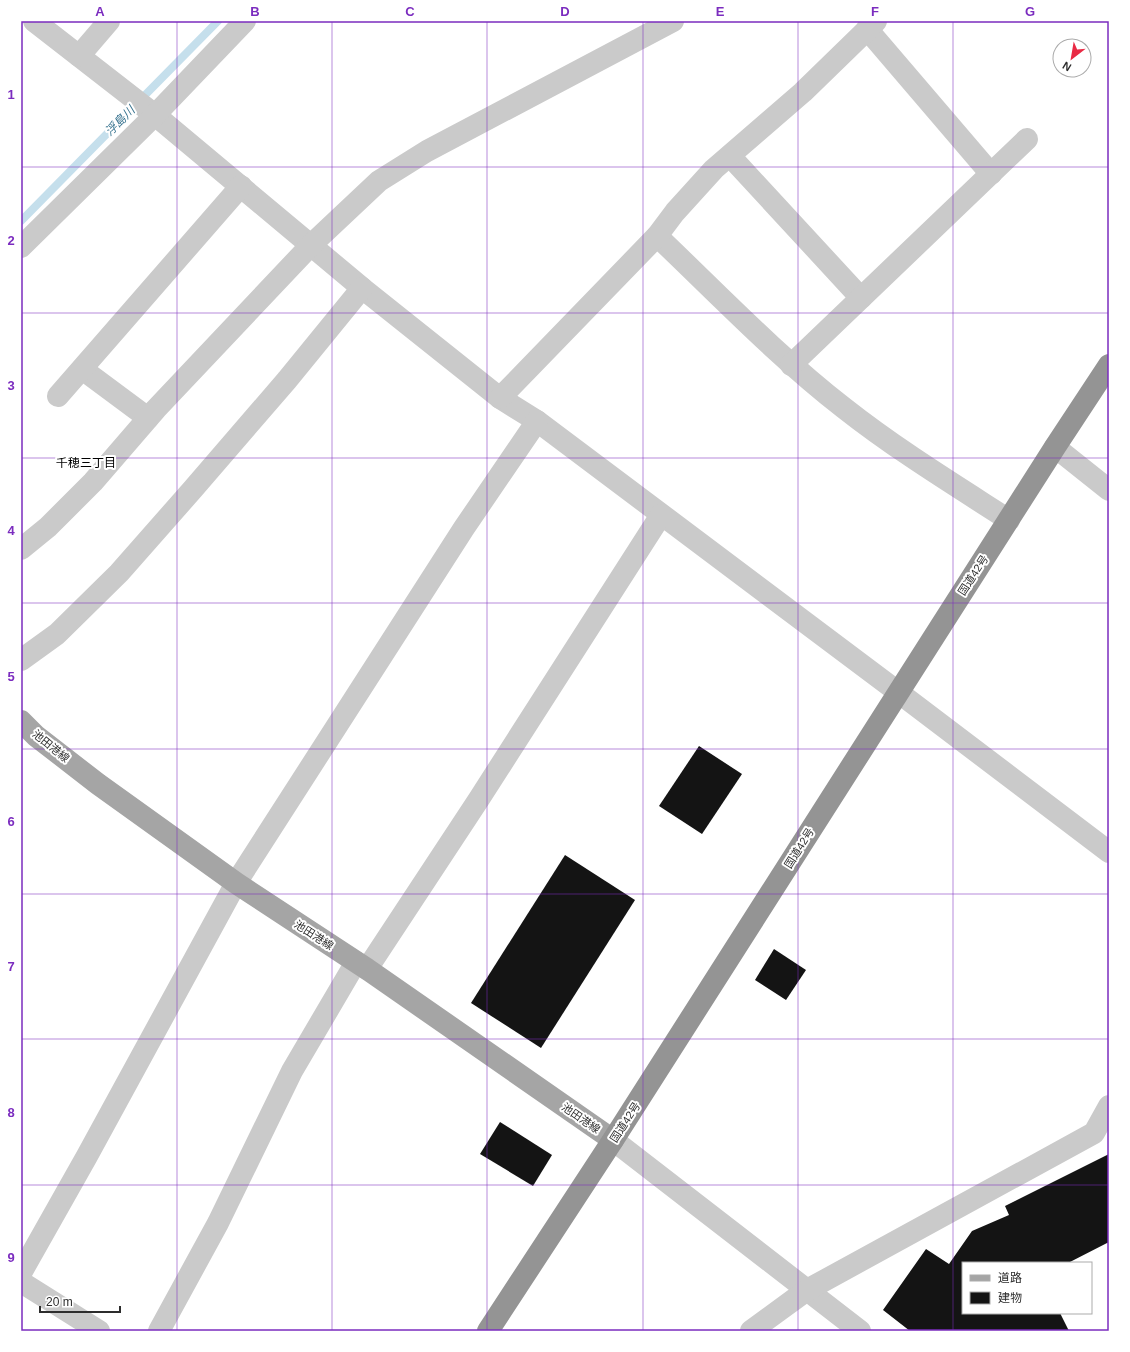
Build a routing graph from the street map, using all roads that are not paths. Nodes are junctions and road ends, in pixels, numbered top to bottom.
1 (34, 21) edge
2 (109, 21) edge
3 (245, 21) edge
4 (673, 21) edge
5 (871, 25) edge
6 (79, 56) junction
7 (155, 115) junction
8 (1027, 139) dead end
9 (730, 156) junction
10 (991, 174) junction
11 (241, 186) junction
12 (657, 236) junction
13 (311, 244) junction
14 (21, 247) edge
15 (362, 288) junction
16 (861, 298) junction
17 (791, 365) junction
18 (1109, 365) edge
19 (82, 369) junction
20 (58, 396) dead end
21 (500, 398) junction
22 (148, 418) junction
23 (537, 421) junction
24 (1055, 447) junction
25 (1109, 490) edge
26 (662, 515) junction
27 (1009, 520) junction
28 (21, 549) edge
29 (21, 660) edge
30 (898, 692) junction
31 (21, 721) edge
32 (1109, 852) edge
33 (236, 883) junction
34 (362, 966) junction
35 (1109, 1106) edge
36 (613, 1140) junction
37 (21, 1273) edge
38 (21, 1282) edge
39 (807, 1290) junction
40 (99, 1331) edge
41 (159, 1331) edge
42 (488, 1331) edge
43 (751, 1331) edge
44 (860, 1331) edge

1 - 6 street
2 - 6 street
3 - 7 street
4 - 13 street
5 - 9 street
5 - 10 street
6 - 7 street
7 - 11 street
7 - 14 street
8 - 10 street
9 - 12 street
9 - 16 street
10 - 16 street
11 - 13 street
11 - 19 street
12 - 17 street
12 - 21 street
13 - 15 street
13 - 22 street
15 - 21 street
15 - 29 street
16 - 17 street
17 - 27 street
18 - 24 highway, 国道42号
19 - 20 street
19 - 22 street
21 - 23 street
22 - 28 street
23 - 26 street
23 - 33 street
24 - 25 street
24 - 27 highway, 国道42号
26 - 30 street
26 - 34 street
27 - 30 highway, 国道42号
30 - 32 street
30 - 36 highway, 国道42号
31 - 33 main road, 池田港線
33 - 34 main road, 池田港線
33 - 37 street
34 - 36 main road, 池田港線
34 - 41 street
35 - 39 street
36 - 39 street
36 - 42 highway, 国道42号
38 - 40 street
39 - 43 street
39 - 44 street

